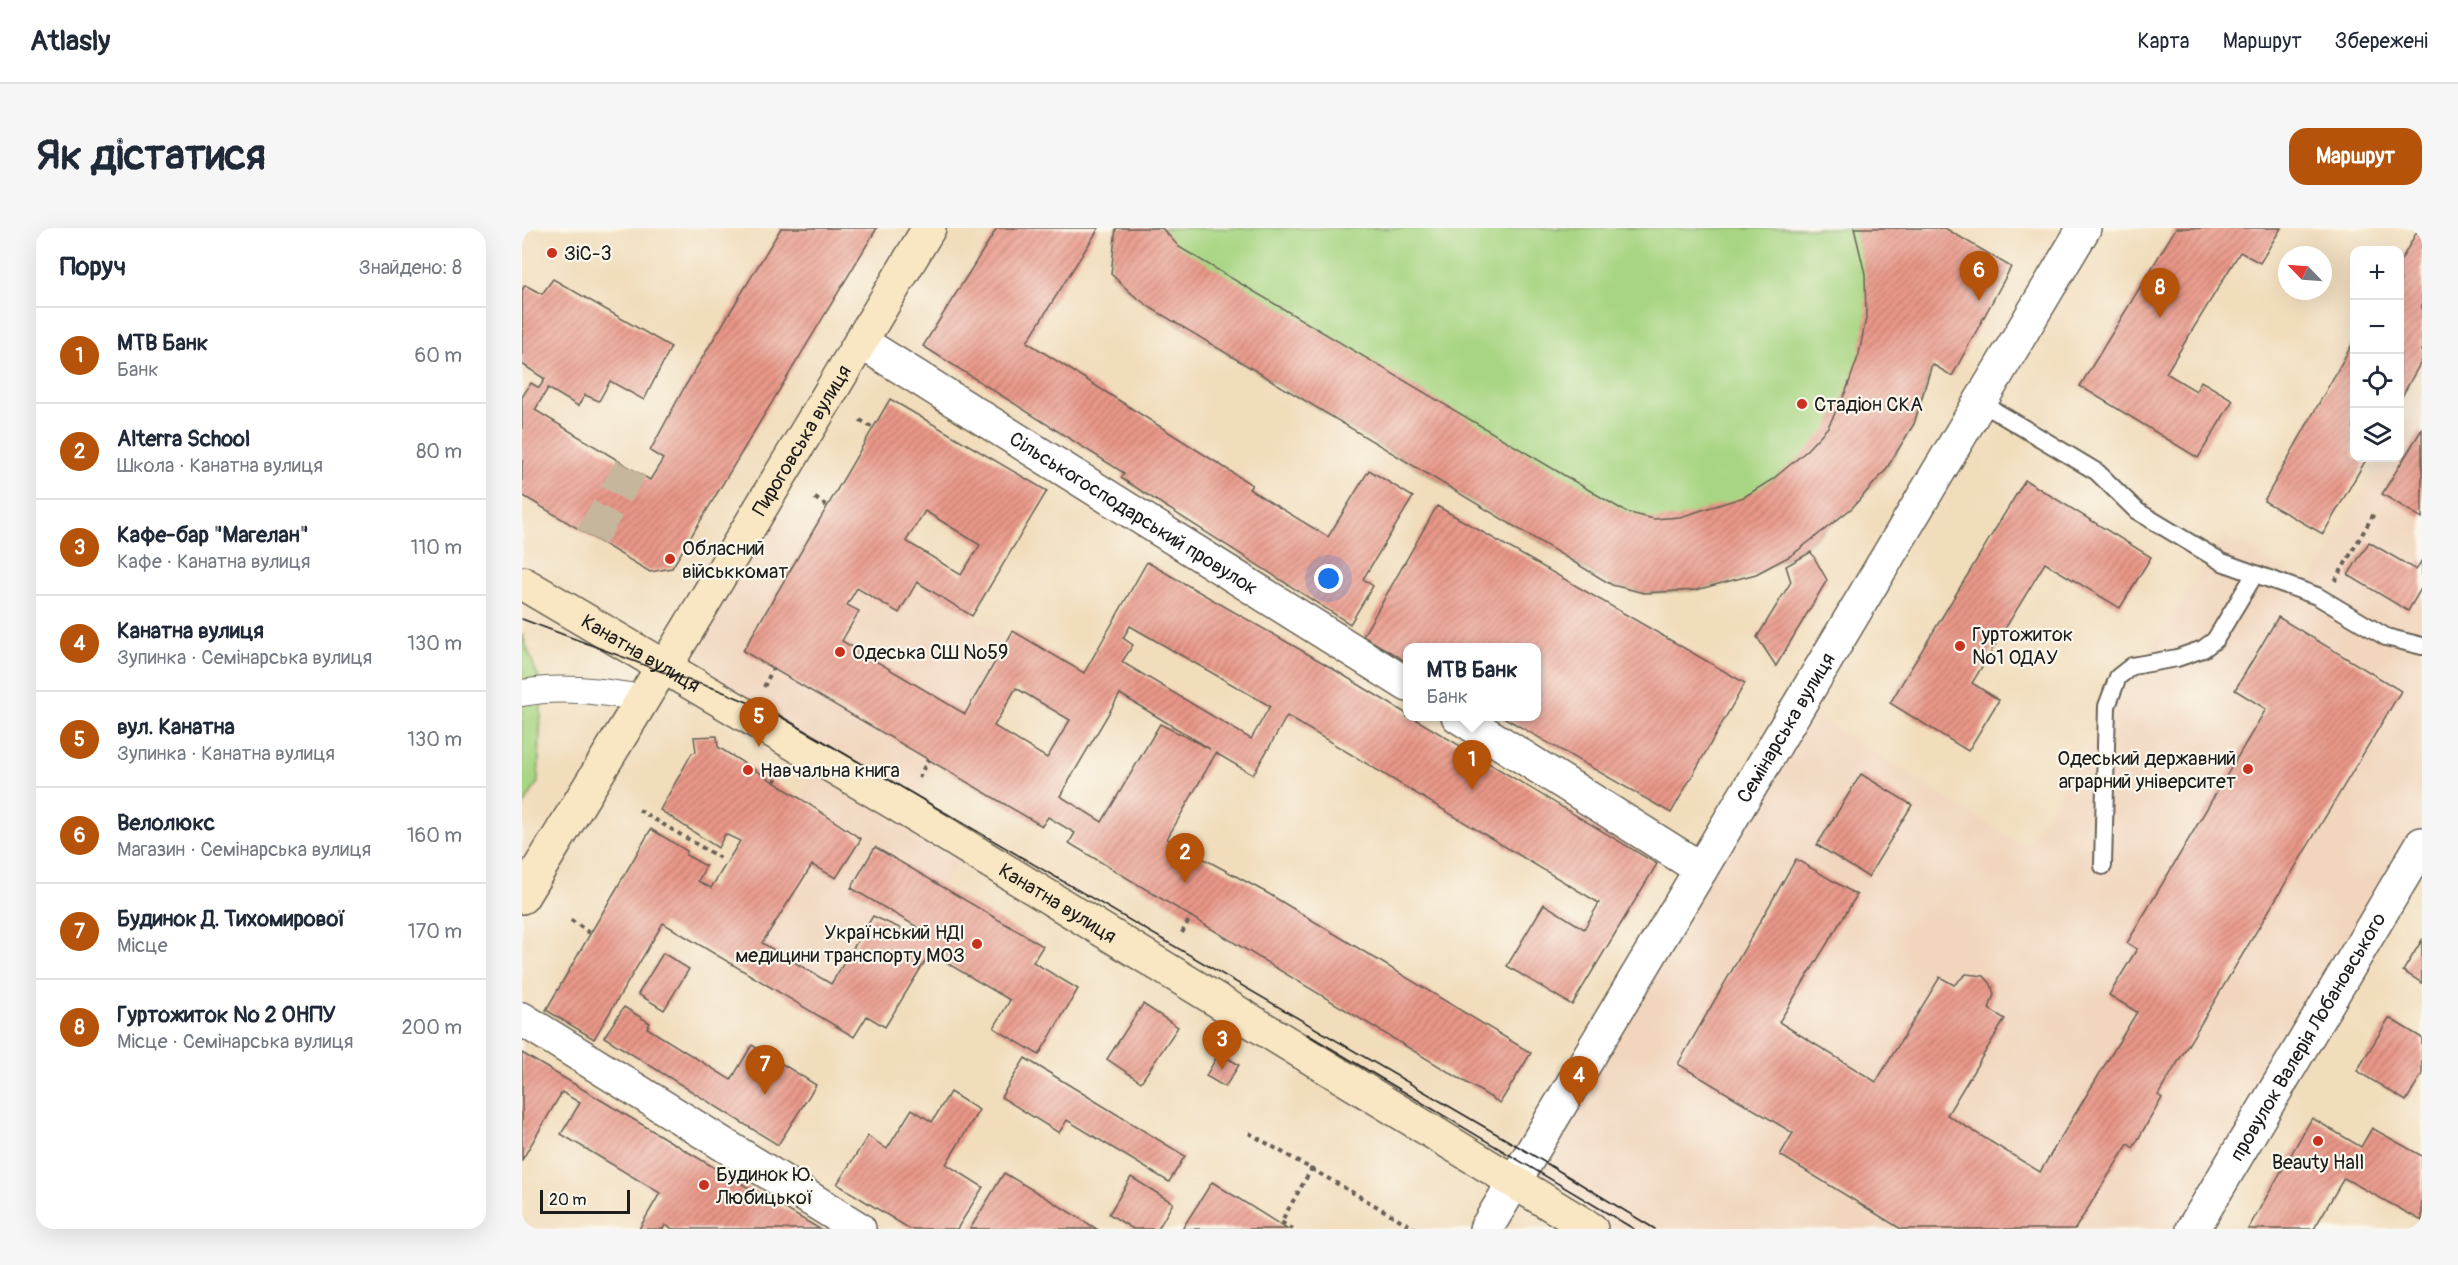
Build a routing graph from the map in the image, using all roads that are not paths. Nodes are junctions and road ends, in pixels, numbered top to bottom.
1 (929, 228) edge
2 (2084, 228) edge
3 (861, 342) junction
4 (1980, 402) junction
5 (2255, 574) junction
6 (522, 583) edge
7 (2422, 646) edge
8 (665, 667) junction
9 (1403, 682) edge
10 (522, 693) edge
11 (644, 698) junction
12 (1464, 721) edge
13 (2422, 844) edge
14 (2103, 866) dead end
15 (1701, 869) junction
16 (522, 897) edge
17 (522, 1019) edge
18 (1514, 1182) junction
19 (859, 1229) edge
20 (1486, 1229) edge
21 (1591, 1229) edge
22 (2193, 1229) edge

1 - 3 main road, Пироговська вулиця
2 - 4 street, Семінарська вулиця
3 - 8 main road, Пироговська вулиця
3 - 9 street, Сільськогосподарський провулок
4 - 5 lane
4 - 15 street, Семінарська вулиця
5 - 7 lane
5 - 14 lane
6 - 8 main road, Канатна вулиця
8 - 11 main road, Пироговська вулиця
8 - 18 main road, Канатна вулиця
10 - 11 street
11 - 16 main road, Пироговська вулиця
12 - 15 street
13 - 22 street, провулок Валерія Лобановського
15 - 18 street, Семінарська вулиця
17 - 19 street
18 - 20 street, Семінарська вулиця
18 - 21 main road, Канатна вулиця

